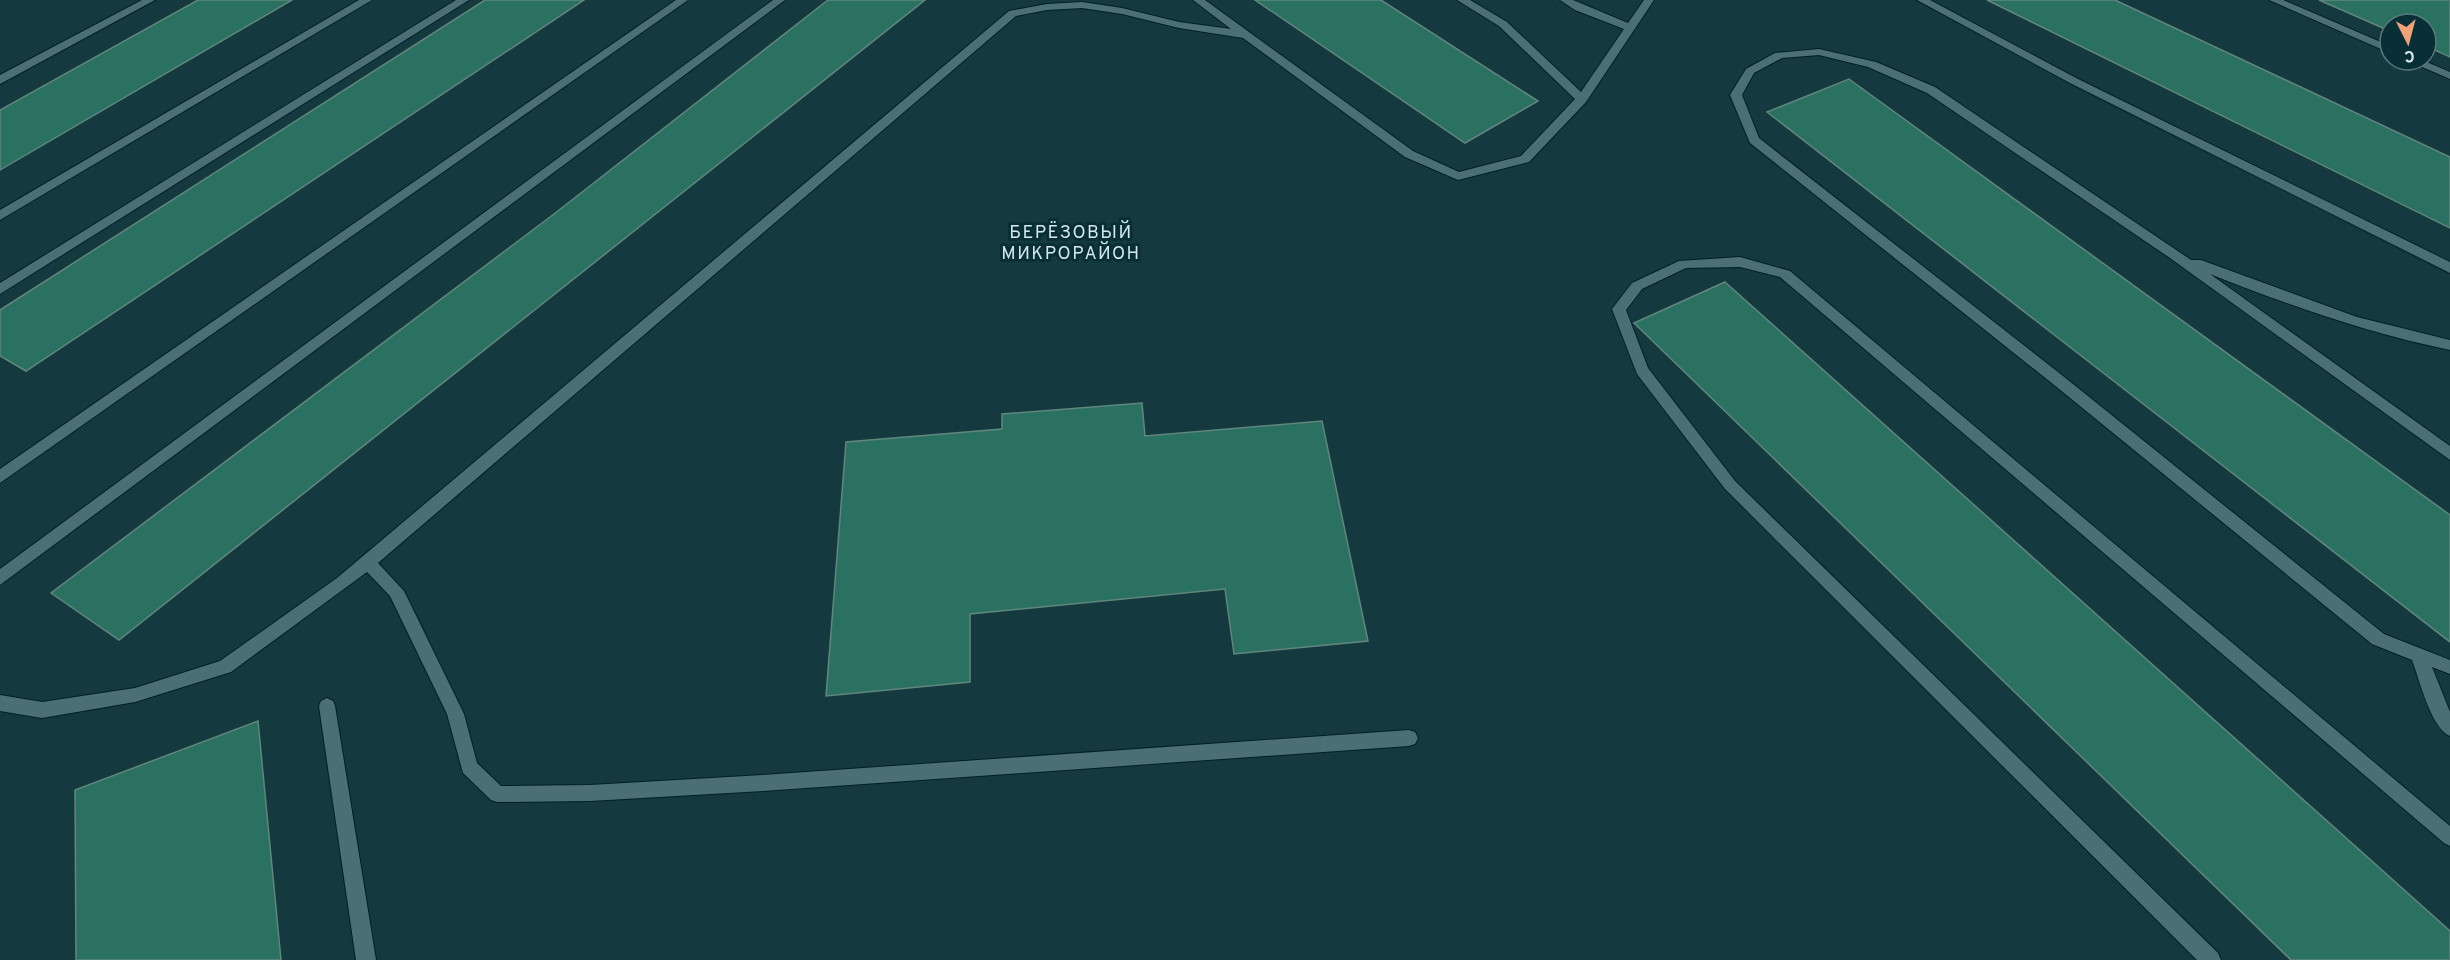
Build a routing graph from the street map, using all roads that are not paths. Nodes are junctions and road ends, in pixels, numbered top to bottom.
1 (150, 0) edge
2 (367, 0) edge
3 (464, 0) edge
4 (683, 0) edge
5 (780, 0) edge
6 (1030, 0) edge
7 (1198, 0) edge
8 (1462, 0) edge
9 (1565, 0) edge
10 (1649, 0) edge
11 (1922, 0) edge
12 (2274, 0) edge
13 (1047, 7) junction
14 (1631, 28) junction
15 (1246, 35) junction
16 (2378, 45) edge
17 (0, 80) edge
18 (1582, 99) junction
19 (0, 216) edge
20 (2175, 255) junction
21 (2450, 268) edge
22 (0, 289) edge
23 (2450, 345) edge
24 (2450, 454) edge
25 (0, 477) edge
26 (367, 562) junction
27 (0, 578) edge
28 (2419, 655) junction
29 (2450, 667) edge
30 (0, 703) edge
31 (327, 706) dead end
32 (2450, 728) edge
33 (1409, 738) dead end
34 (2450, 837) edge
35 (366, 960) edge
36 (2211, 960) edge

1 - 17 lane
2 - 19 lane
3 - 22 lane
4 - 25 lane
5 - 27 lane
6 - 13 lane
7 - 15 lane
8 - 18 lane
9 - 14 lane
10 - 14 lane
11 - 21 lane
12 - 16 lane
13 - 15 lane
13 - 26 lane
14 - 18 lane
15 - 18 lane
20 - 23 lane
20 - 24 lane
20 - 28 lane
26 - 30 lane
26 - 33 lane
28 - 29 lane
28 - 32 lane
31 - 35 lane
34 - 36 lane

